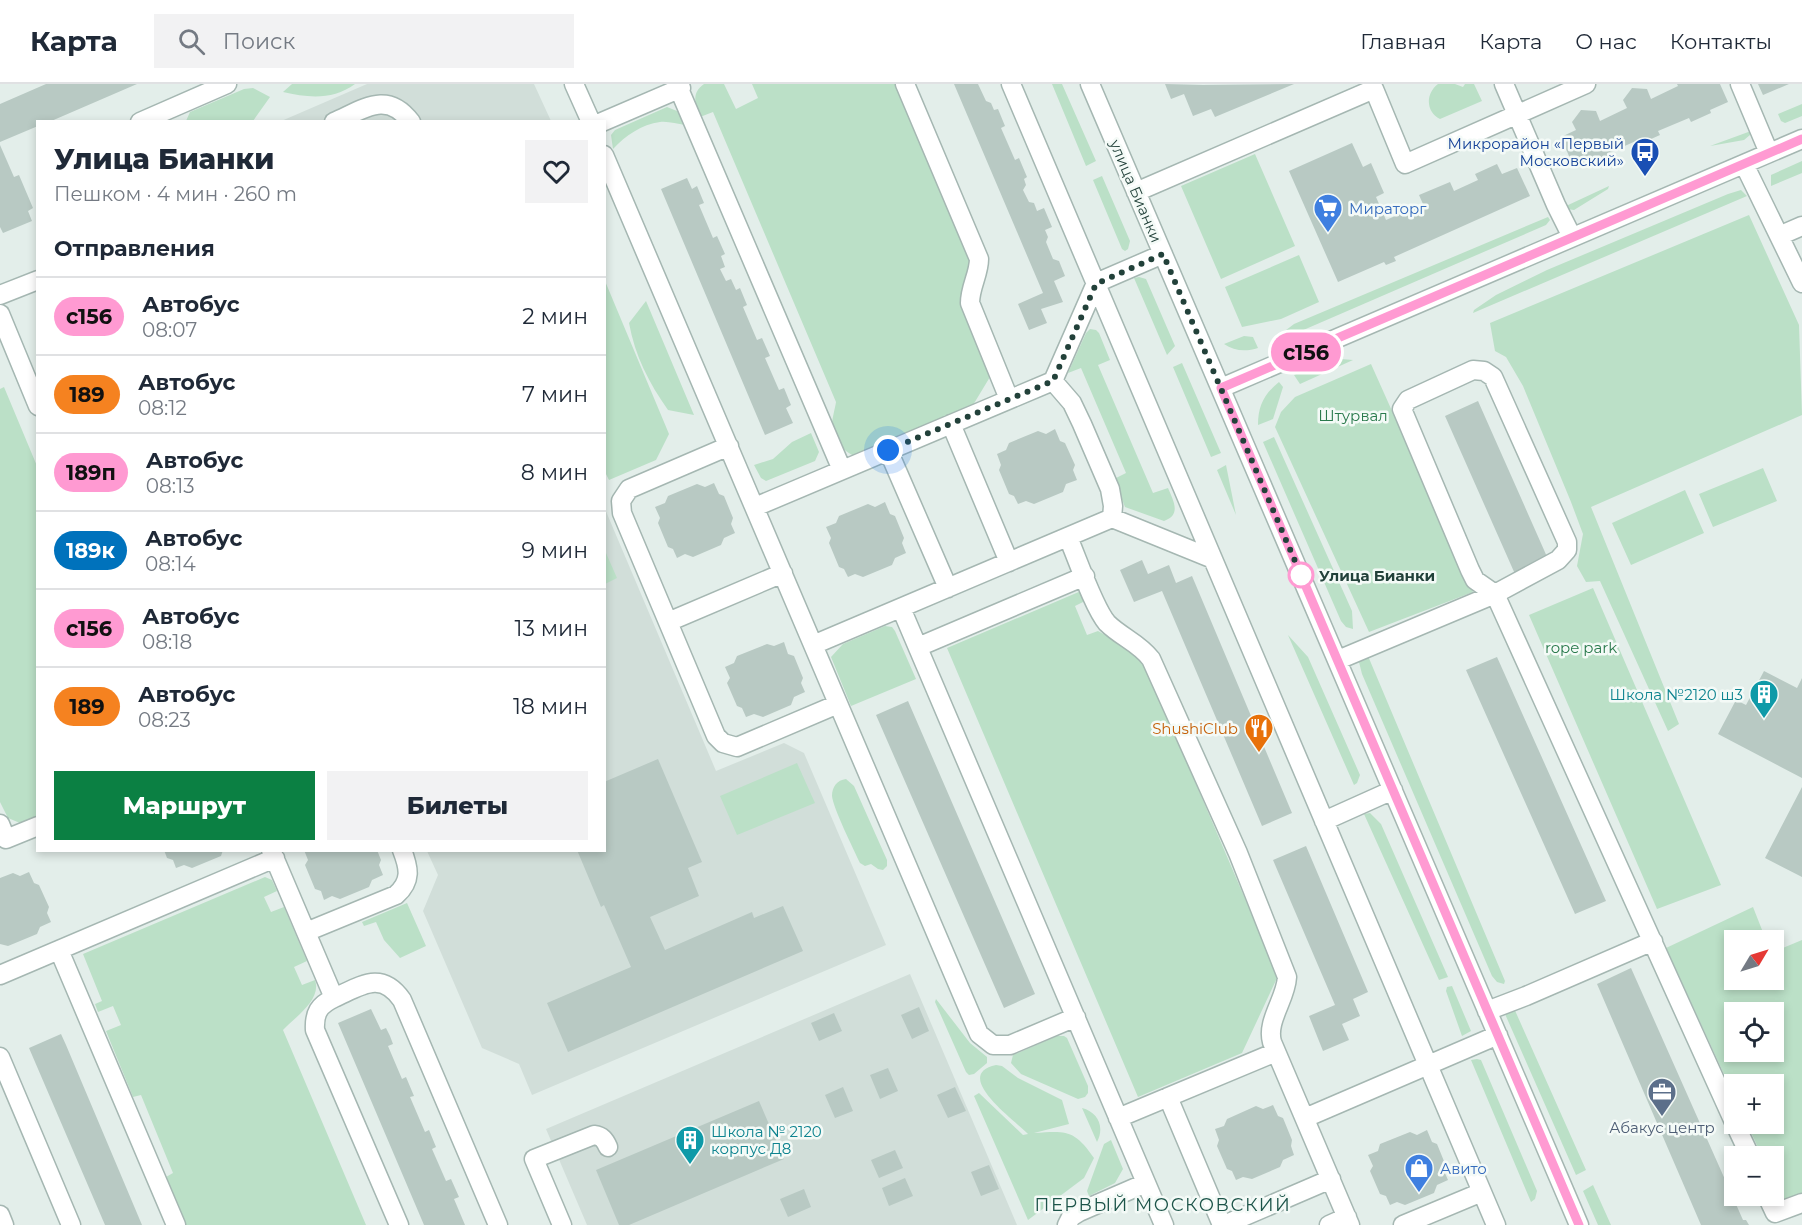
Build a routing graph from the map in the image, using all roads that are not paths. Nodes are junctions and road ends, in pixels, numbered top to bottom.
1 (574, 84) edge
2 (905, 84) edge
3 (1011, 84) edge
4 (1090, 84) edge
5 (1504, 84) edge
6 (1586, 84) edge
7 (1740, 84) edge
8 (219, 86) edge
9 (682, 86) edge
10 (1377, 86) edge
11 (1518, 114) junction
12 (144, 120) edge
13 (339, 120) edge
14 (410, 120) edge
15 (590, 120) edge
16 (606, 120) edge
17 (1802, 139) edge
18 (1769, 153) junction
19 (606, 160) edge
20 (1744, 164) junction
21 (1136, 192) junction
22 (1802, 226) edge
23 (1779, 236) junction
24 (1572, 237) junction
25 (1163, 254) junction
26 (36, 281) edge
27 (1802, 283) edge
28 (1096, 284) junction
29 (0, 295) edge
30 (0, 314) edge
31 (1053, 381) junction
32 (1221, 388) junction
33 (1009, 399) junction
34 (36, 401) edge
35 (951, 424) junction
36 (729, 446) junction
37 (888, 450) junction
38 (842, 470) junction
39 (755, 507) junction
40 (1112, 518) junction
41 (1068, 537) junction
42 (1213, 559) junction
43 (1009, 562) junction
44 (783, 573) junction
45 (1085, 576) junction
46 (948, 588) junction
47 (1495, 594) junction
48 (901, 608) junction
49 (668, 622) junction
50 (813, 645) junction
51 (918, 647) junction
52 (1338, 660) junction
53 (838, 704) junction
54 (1393, 790) junction
55 (1324, 821) junction
56 (36, 826) edge
57 (2, 835) edge
58 (403, 852) edge
59 (273, 854) edge
60 (306, 932) junction
61 (1653, 941) junction
62 (59, 950) junction
63 (0, 975) edge
64 (334, 998) junction
65 (1487, 1011) junction
66 (1076, 1017) junction
67 (1498, 1035) junction
68 (1276, 1052) junction
69 (0, 1057) edge
70 (1428, 1065) junction
71 (1168, 1097) junction
72 (1724, 1101) edge
73 (1118, 1118) junction
74 (1305, 1118) junction
75 (608, 1147) dead end
76 (1331, 1179) junction
77 (1146, 1183) junction
78 (1482, 1192) junction
79 (1802, 1203) edge
80 (1772, 1206) edge
81 (0, 1215) edge
82 (1348, 1221) edge
83 (4, 1225) edge
84 (71, 1225) edge
85 (176, 1225) edge
86 (399, 1225) edge
87 (498, 1225) edge
88 (562, 1225) edge
89 (1067, 1225) edge
90 (1164, 1225) edge
91 (1223, 1225) edge
92 (1329, 1225) edge
93 (1403, 1225) edge
94 (1496, 1225) edge
95 (1579, 1225) edge

1 - 15 street
2 - 33 street
3 - 28 street
4 - 21 street, улица Бианки
5 - 11 street
6 - 11 street
7 - 18 street
8 - 12 street
9 - 16 street
9 - 38 street
10 - 11 street
10 - 21 street
11 - 24 street
13 - 14 street
17 - 18 street
18 - 20 street
19 - 36 street
20 - 23 street
20 - 24 street
21 - 25 street, улица Бианки
22 - 23 street
23 - 27 street
24 - 32 street
25 - 28 street
25 - 32 street, улица Бианки
26 - 29 street
28 - 31 street
28 - 42 street
30 - 34 street
31 - 33 street
31 - 40 street
32 - 52 street, улица Бианки
33 - 35 street
35 - 37 street
35 - 43 street
36 - 39 street
36 - 49 street
37 - 38 street
37 - 46 street
38 - 39 street
39 - 44 street
40 - 41 street
40 - 42 street
41 - 43 street
41 - 45 street
42 - 55 street
43 - 46 street
44 - 49 street
44 - 50 street
45 - 51 street
45 - 68 street
46 - 48 street
47 - 47 street
47 - 52 street
47 - 61 street
48 - 50 street
48 - 51 street
49 - 53 street
50 - 53 street
51 - 66 street
52 - 54 street, улица Бианки
53 - 66 street
54 - 55 street
54 - 65 street, улица Бианки
55 - 70 street
56 - 57 street
58 - 60 street
59 - 60 street
59 - 62 street
60 - 64 street
61 - 65 street
61 - 72 street
62 - 63 street
62 - 85 street
64 - 86 street
64 - 87 street
65 - 67 street, улица Бианки
66 - 73 street
67 - 70 street
67 - 95 street, улица Бианки
68 - 71 street
68 - 74 street
69 - 84 street
70 - 74 street
70 - 78 street
71 - 73 street
71 - 91 street
73 - 77 street
74 - 76 street
75 - 88 street
76 - 82 street
76 - 91 street
77 - 89 street
77 - 90 street
78 - 93 street
78 - 94 street
79 - 80 street
81 - 83 street
82 - 92 street

